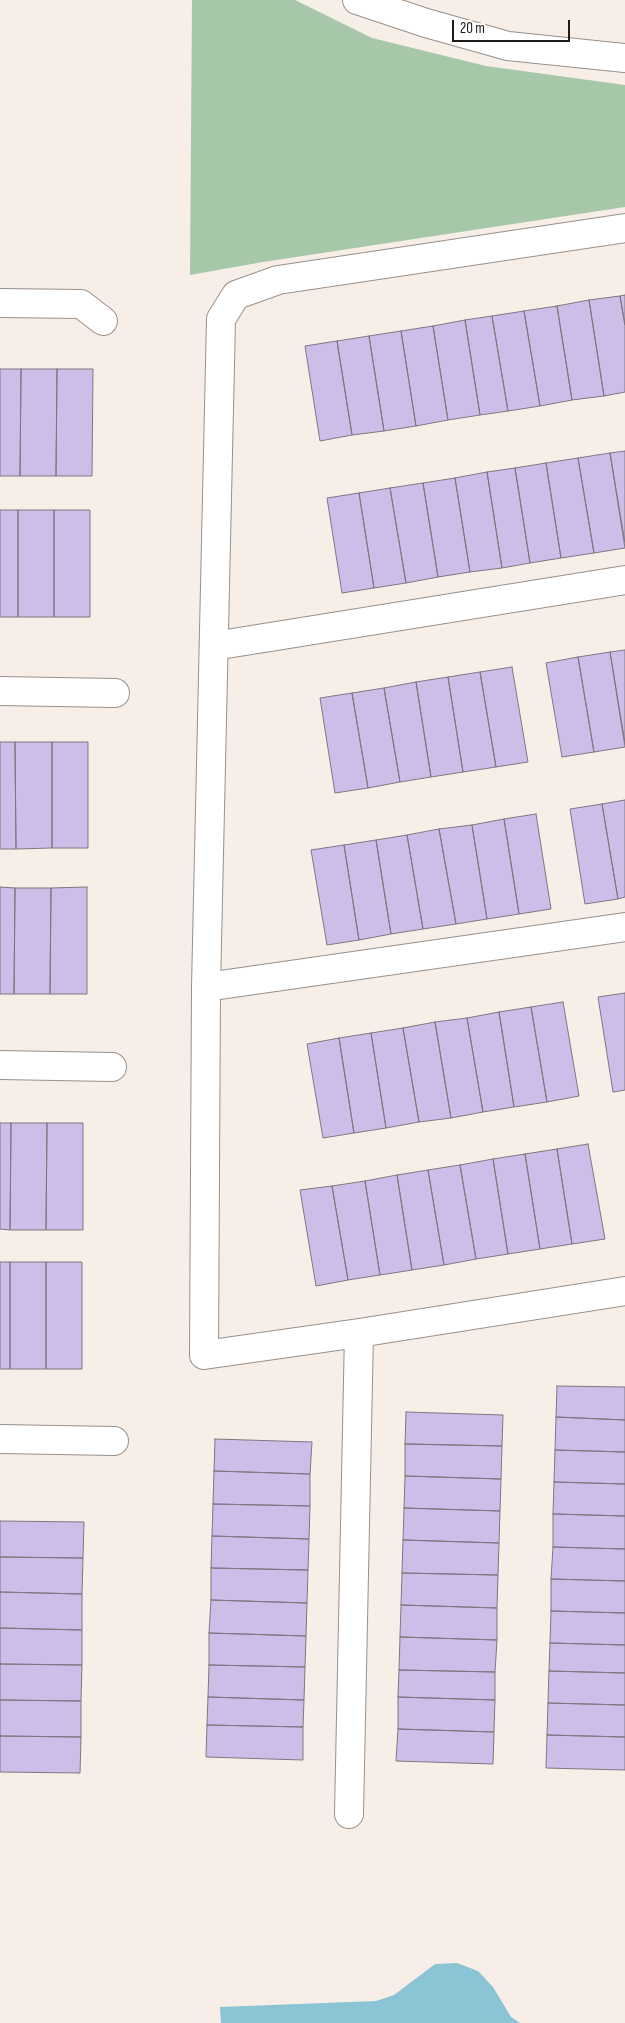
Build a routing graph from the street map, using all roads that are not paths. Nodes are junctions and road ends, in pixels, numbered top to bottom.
1 (357, 0) edge
2 (625, 58) edge
3 (625, 228) edge
4 (0, 303) edge
5 (103, 320) dead end
6 (625, 580) edge
7 (214, 646) junction
8 (0, 691) edge
9 (115, 694) dead end
10 (625, 927) edge
11 (206, 987) junction
12 (0, 1065) edge
13 (112, 1067) dead end
14 (625, 1291) edge
15 (359, 1333) junction
16 (0, 1439) edge
17 (114, 1441) dead end
18 (349, 1814) dead end

1 - 2 street
3 - 7 street
4 - 5 street
6 - 7 street
7 - 11 street
8 - 9 street
10 - 11 street
11 - 15 street
12 - 13 street
14 - 15 street
15 - 18 street
16 - 17 street

